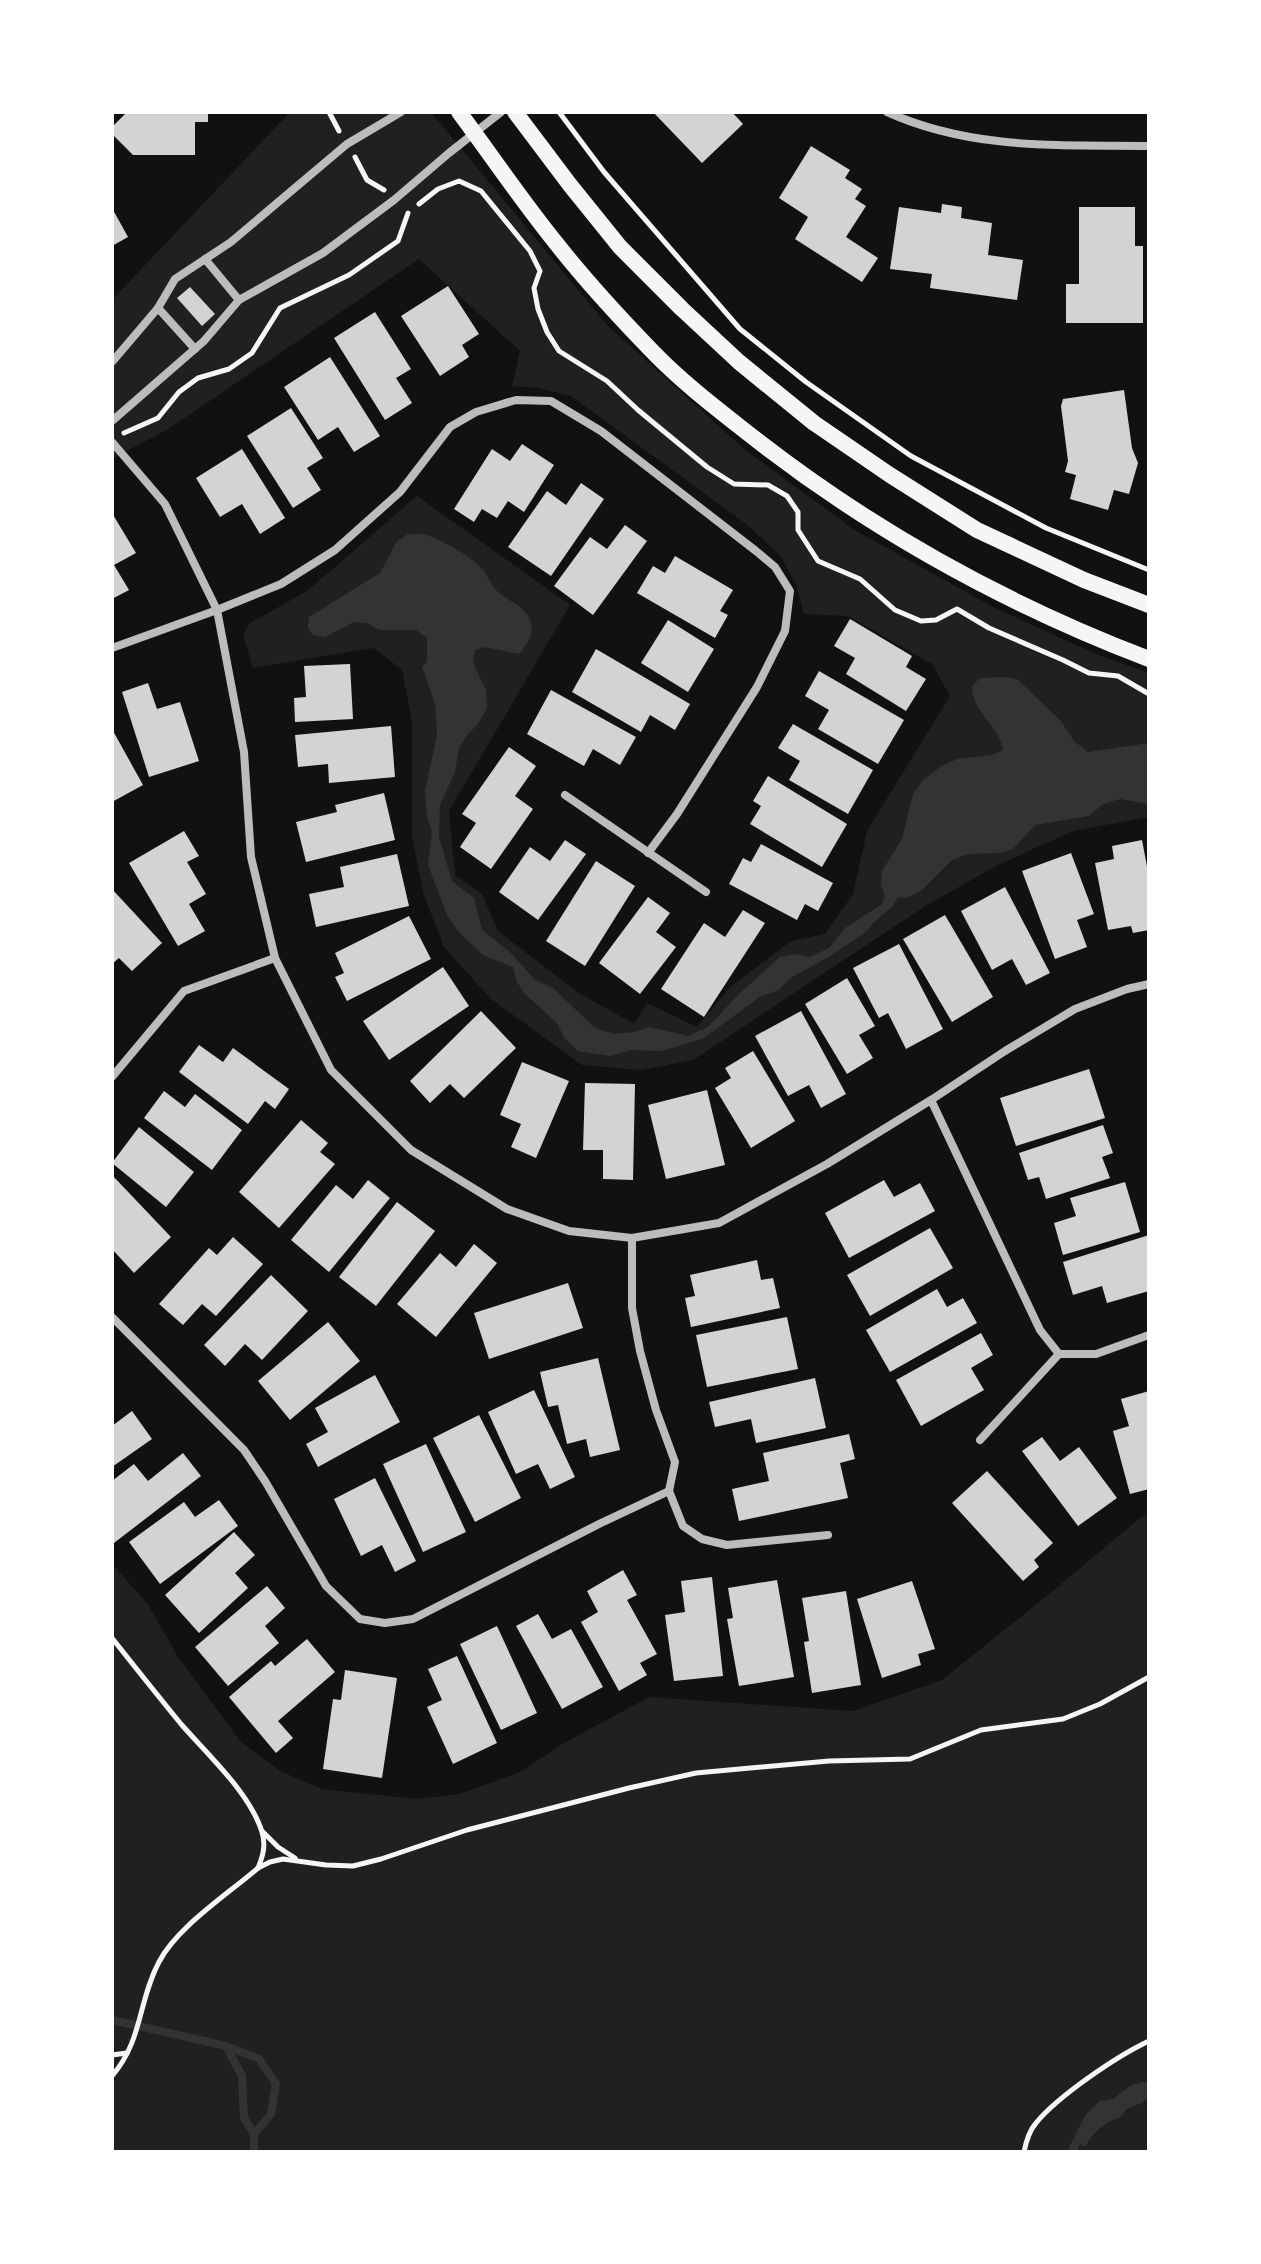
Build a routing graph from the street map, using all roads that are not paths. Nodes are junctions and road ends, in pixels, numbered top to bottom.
1 (401, 112) edge
2 (459, 112) edge
3 (501, 112) edge
4 (515, 112) edge
5 (887, 112) edge
6 (474, 133) junction
7 (1149, 146) edge
8 (205, 259) junction
9 (239, 300) junction
10 (158, 308) junction
11 (195, 349) junction
12 (112, 362) edge
13 (112, 421) edge
14 (112, 442) edge
15 (1149, 605) edge
16 (217, 610) junction
17 (112, 648) edge
18 (1149, 659) edge
19 (565, 795) dead end
20 (648, 853) junction
21 (706, 892) dead end
22 (275, 958) junction
23 (1149, 984) edge
24 (112, 1077) edge
25 (931, 1100) junction
26 (632, 1238) junction
27 (112, 1317) edge
28 (1149, 1335) edge
29 (1059, 1354) junction
30 (980, 1440) dead end
31 (669, 1491) junction
32 (828, 1535) dead end

1 - 8 street
2 - 6 main road
3 - 6 street
4 - 15 main road
5 - 7 street
6 - 9 street
6 - 18 main road
8 - 9 street
8 - 10 street
9 - 11 street
10 - 11 street
10 - 12 street
11 - 13 street
14 - 16 street
16 - 17 street
16 - 20 street
16 - 22 street
19 - 20 street
20 - 21 street
22 - 24 street
22 - 26 street
23 - 25 street
25 - 26 street
25 - 29 street
26 - 31 street
27 - 31 street
28 - 29 street
29 - 30 street
31 - 32 street

